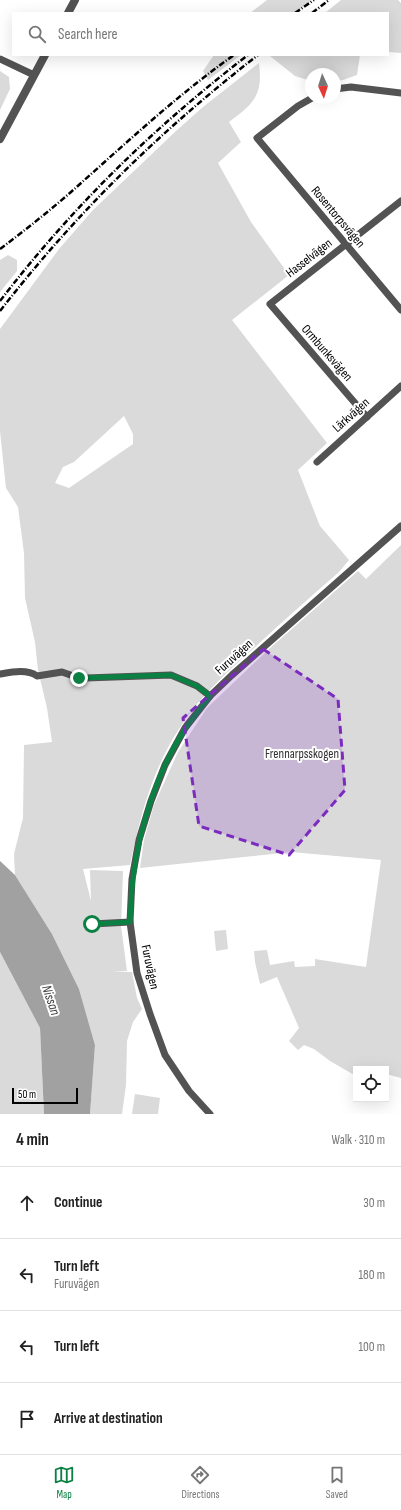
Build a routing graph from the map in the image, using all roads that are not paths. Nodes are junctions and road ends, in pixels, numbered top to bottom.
1 (75, 0) edge
2 (69, 12) edge
3 (44, 56) edge
4 (0, 59) edge
5 (34, 76) junction
6 (341, 88) edge
7 (401, 93) edge
8 (305, 102) edge
9 (0, 139) edge
10 (401, 201) edge
11 (346, 245) junction
12 (270, 304) joint
13 (401, 310) edge
14 (401, 386) edge
15 (367, 416) junction
16 (318, 462) dead end
17 (401, 526) edge
18 (0, 674) edge
19 (210, 696) junction
20 (130, 922) junction
21 (92, 924) dead end
22 (210, 1114) edge

1 - 2 street
3 - 5 street
4 - 5 street
5 - 9 street
6 - 7 street
8 - 11 street, Rosentorpsvägen
10 - 11 street, Hasselvägen
11 - 12 street, Hasselvägen
11 - 13 street, Rosentorpsvägen
12 - 15 street, Ormbunksvägen
14 - 15 street, Lärkvägen
15 - 16 street, Lärkvägen
17 - 19 street, Furuvägen
18 - 19 street
19 - 20 street, Furuvägen
20 - 21 street
20 - 22 street, Furuvägen

